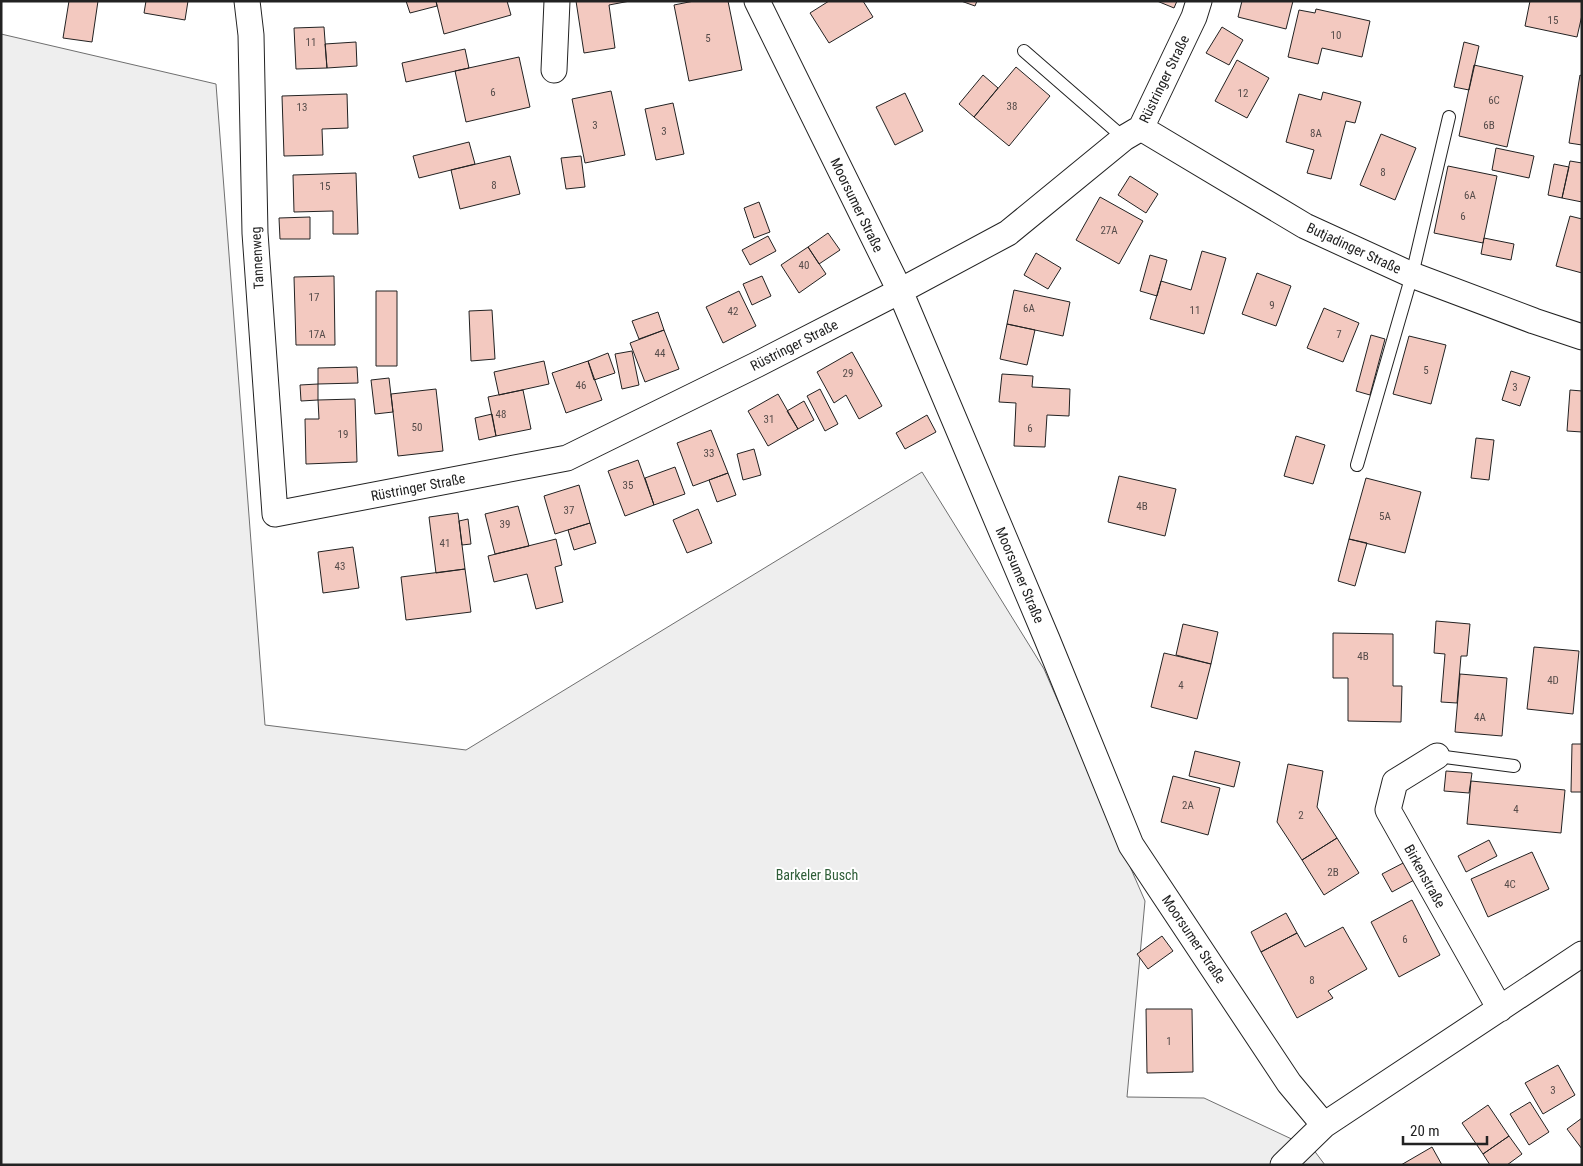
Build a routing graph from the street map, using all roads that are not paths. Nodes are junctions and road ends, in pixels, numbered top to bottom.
1 (247, 1) edge
2 (557, 1) edge
3 (757, 1) edge
4 (1199, 1) edge
5 (1024, 51) dead end
6 (554, 70) dead end
7 (1449, 117) dead end
8 (1133, 133) junction
9 (1412, 275) junction
10 (900, 291) junction
11 (1582, 338) edge
12 (1357, 465) dead end
13 (275, 514) joint
14 (1437, 756) joint
15 (1514, 766) dead end
16 (1582, 954) edge
17 (1500, 1009) junction
18 (1324, 1125) junction
19 (1282, 1165) edge

1 - 13 street, Tannenweg
2 - 6 street
3 - 10 street, Moorsumer Straße
4 - 8 street, Rüstringer Straße
5 - 8 lane
7 - 9 lane
8 - 9 street, Butjadinger Straße
8 - 10 street, Rüstringer Straße
9 - 11 street, Butjadinger Straße
9 - 12 lane
10 - 13 street, Rüstringer Straße
10 - 18 street, Moorsumer Straße
14 - 15 lane
14 - 17 street, Birkenstraße
16 - 17 street
17 - 18 street
18 - 19 street

